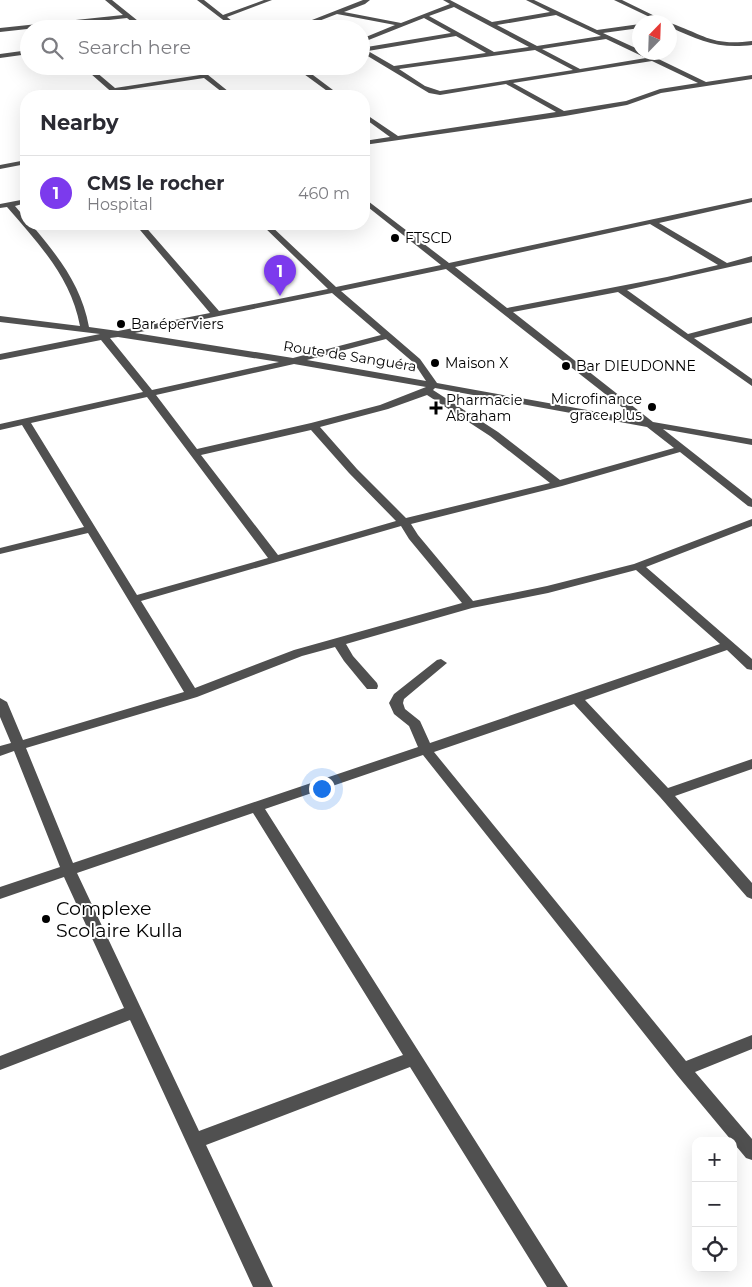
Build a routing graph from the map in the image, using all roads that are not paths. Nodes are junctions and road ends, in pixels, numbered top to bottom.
1 (108, 0) edge
2 (200, 0) edge
3 (269, 0) edge
4 (367, 0) edge
5 (446, 0) edge
6 (529, 0) edge
7 (620, 0) edge
8 (453, 5) junction
9 (336, 13) junction
10 (558, 13) junction
11 (649, 15) edge
12 (128, 16) junction
13 (424, 16) junction
14 (222, 17) junction
15 (91, 20) edge
16 (133, 20) edge
17 (226, 20) edge
18 (317, 20) edge
19 (489, 24) junction
20 (402, 26) junction
21 (632, 27) edge
22 (20, 28) edge
23 (677, 28) edge
24 (0, 30) edge
25 (598, 32) junction
26 (456, 34) junction
27 (370, 38) edge
28 (609, 38) junction
29 (752, 43) edge
30 (370, 48) edge
31 (536, 48) junction
32 (632, 49) edge
33 (20, 53) edge
34 (370, 54) edge
35 (493, 54) junction
36 (0, 56) edge
37 (648, 60) edge
38 (656, 60) edge
39 (395, 68) junction
40 (580, 71) junction
41 (96, 75) edge
42 (310, 75) edge
43 (205, 76) joint
44 (752, 77) edge
45 (508, 83) junction
46 (703, 83) junction
47 (114, 90) joint
48 (223, 90) edge
49 (330, 90) edge
50 (565, 114) junction
51 (370, 119) edge
52 (396, 138) junction
53 (370, 142) edge
54 (20, 163) edge
55 (0, 167) edge
56 (752, 200) edge
57 (20, 202) edge
58 (9, 204) junction
59 (370, 205) edge
60 (0, 206) edge
61 (20, 217) edge
62 (652, 222) junction
63 (31, 230) edge
64 (145, 230) edge
65 (271, 230) edge
66 (752, 259) edge
67 (449, 266) junction
68 (726, 266) junction
69 (619, 288) junction
70 (334, 290) junction
71 (506, 311) junction
72 (216, 314) junction
73 (0, 319) edge
74 (752, 320) edge
75 (85, 328) junction
76 (115, 333) junction
77 (103, 336) junction
78 (387, 336) junction
79 (687, 337) junction
80 (0, 357) edge
81 (294, 361) junction
82 (752, 383) edge
83 (431, 388) junction
84 (149, 393) junction
85 (25, 421) junction
86 (649, 425) junction
87 (313, 426) junction
88 (0, 427) edge
89 (752, 442) edge
90 (680, 449) junction
91 (195, 453) junction
92 (558, 484) junction
93 (752, 504) edge
94 (404, 522) junction
95 (752, 522) edge
96 (90, 529) junction
97 (0, 551) edge
98 (275, 559) junction
99 (638, 566) junction
100 (133, 600) junction
101 (470, 605) junction
102 (339, 643) junction
103 (727, 646) junction
104 (441, 662) dead end
105 (752, 666) edge
106 (372, 686) dead end
107 (192, 694) junction
108 (576, 699) junction
109 (0, 702) edge
110 (20, 746) junction
111 (425, 749) junction
112 (0, 751) edge
113 (752, 764) edge
114 (665, 794) junction
115 (256, 807) junction
116 (68, 869) junction
117 (0, 893) edge
118 (752, 893) edge
119 (134, 1011) junction
120 (752, 1042) edge
121 (415, 1058) junction
122 (0, 1063) edge
123 (683, 1070) junction
124 (195, 1141) junction
125 (752, 1152) edge
126 (263, 1287) edge
127 (558, 1287) edge

1 - 12 street
2 - 14 street
3 - 14 street
4 - 9 street
5 - 8 street
6 - 10 street
7 - 11 street
8 - 13 street
8 - 19 street
9 - 18 street
9 - 20 street
10 - 19 street
10 - 25 street
12 - 15 street
12 - 16 street
13 - 20 street
13 - 26 street
14 - 17 street
19 - 31 street
20 - 27 street
21 - 25 street
22 - 24 street
23 - 29 street
25 - 28 street
26 - 30 street
26 - 35 street
28 - 31 street
28 - 32 street
31 - 35 street
31 - 40 street
33 - 36 street
34 - 39 street
35 - 39 street
37 - 40 street
38 - 46 street
39 - 45 street
40 - 45 street
41 - 47 street
42 - 49 street
43 - 47 street
43 - 48 street
44 - 46 street
45 - 50 street
46 - 50 street
50 - 52 street
51 - 52 street
52 - 53 street
54 - 55 street
56 - 62 street
57 - 58 street
58 - 60 street
58 - 61 street
59 - 67 street
62 - 67 street
62 - 68 street
63 - 75 street
64 - 72 street
65 - 70 street
66 - 68 street
67 - 70 street
67 - 71 street
68 - 69 street
69 - 71 street
69 - 79 street
70 - 72 street
70 - 78 street
71 - 86 street
72 - 76 street
73 - 75 street, Route de Sanguéra
74 - 79 street
75 - 76 street, Route de Sanguéra
76 - 77 street
76 - 81 street, Route de Sanguéra
77 - 80 street
77 - 84 street
78 - 81 street
78 - 83 street
79 - 82 street
81 - 83 street, Route de Sanguéra
81 - 84 street
83 - 86 street, Route de Sanguéra
83 - 87 street
83 - 92 street
84 - 85 street
84 - 91 street
85 - 88 street
85 - 96 street
86 - 89 street, Route de Sanguéra
86 - 90 street
87 - 91 street
87 - 94 street
90 - 92 street
90 - 93 street
91 - 98 street
92 - 94 street
94 - 98 street
94 - 101 street
95 - 99 street
96 - 97 street
96 - 100 street
98 - 100 street
99 - 101 street
99 - 103 street
100 - 107 street
101 - 102 street
102 - 106 street
102 - 107 street
103 - 105 street
103 - 108 street
104 - 111 street
107 - 110 street
108 - 111 street
108 - 114 street
109 - 110 street
110 - 112 street
110 - 116 street
111 - 115 street
111 - 123 street
113 - 114 street
114 - 118 street
115 - 116 street
115 - 121 street
116 - 117 street
116 - 119 street
119 - 122 street
119 - 124 street
120 - 123 street
121 - 124 street
121 - 127 street
123 - 125 street
124 - 126 street

